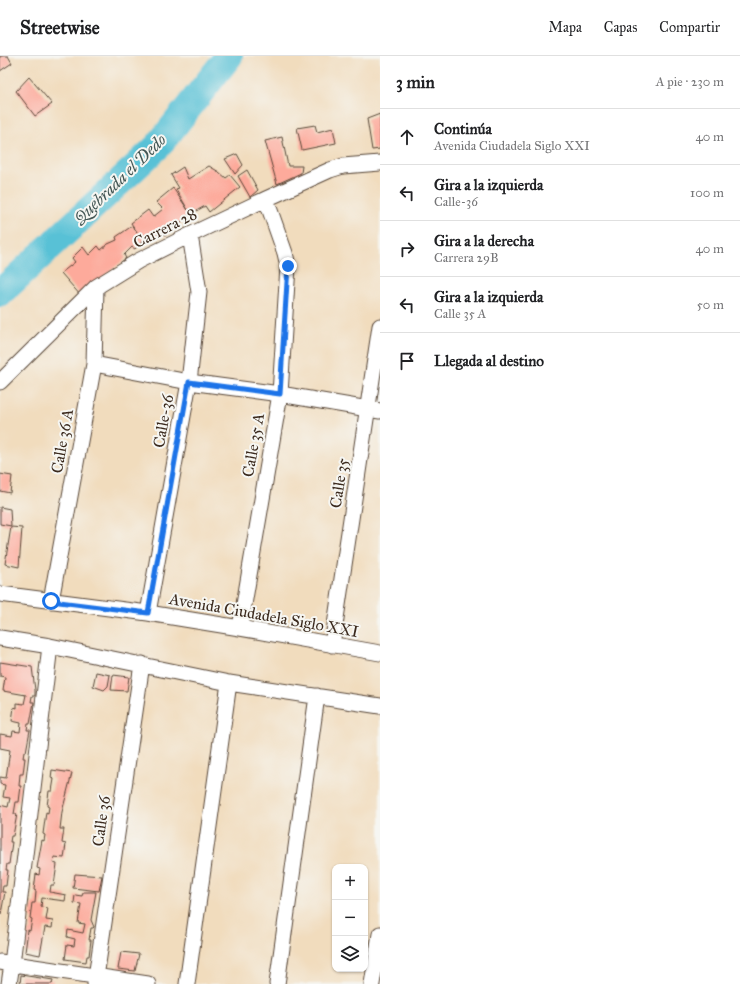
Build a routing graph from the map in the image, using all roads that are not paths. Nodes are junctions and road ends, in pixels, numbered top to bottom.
1 (380, 163) edge
2 (266, 199) junction
3 (190, 235) junction
4 (96, 287) junction
5 (380, 326) edge
6 (94, 364) junction
7 (0, 382) edge
8 (189, 382) junction
9 (280, 394) junction
10 (374, 411) edge
11 (0, 594) edge
12 (51, 601) junction
13 (148, 613) junction
14 (240, 628) junction
15 (0, 638) edge
16 (332, 644) junction
17 (50, 646) junction
18 (380, 653) edge
19 (142, 664) junction
20 (229, 683) junction
21 (317, 696) junction
22 (380, 706) edge
23 (380, 934) edge
24 (6, 963) edge
25 (96, 980) edge
26 (9, 984) edge
27 (148, 984) edge
28 (187, 984) edge
29 (277, 984) edge
30 (372, 984) edge

1 - 2 street, Carrera 28
2 - 3 street, Carrera 28
2 - 9 street, Calle 35 A
3 - 4 street, Carrera 28
3 - 8 street, Calle-36
4 - 6 street, Calle 36 A
4 - 7 street, Carrera 28
5 - 10 street, Calle 35
6 - 8 street
6 - 12 street, Calle 36 A
8 - 9 street
8 - 13 street, Calle-36
9 - 10 street
9 - 14 street, Calle 35 A
10 - 16 street, Calle 35
11 - 12 street, Avenida Ciudadela Siglo XXI
12 - 13 street, Avenida Ciudadela Siglo XXI
13 - 14 street, Avenida Ciudadela Siglo XXI
14 - 16 street, Avenida Ciudadela Siglo XXI
15 - 17 street
16 - 18 street, Avenida Ciudadela Siglo XXI
17 - 19 street
17 - 24 street
19 - 20 street
19 - 25 street, Calle 36
20 - 21 street
20 - 28 street
21 - 22 street
21 - 29 street
23 - 30 street
24 - 25 street
24 - 26 street
25 - 27 street

